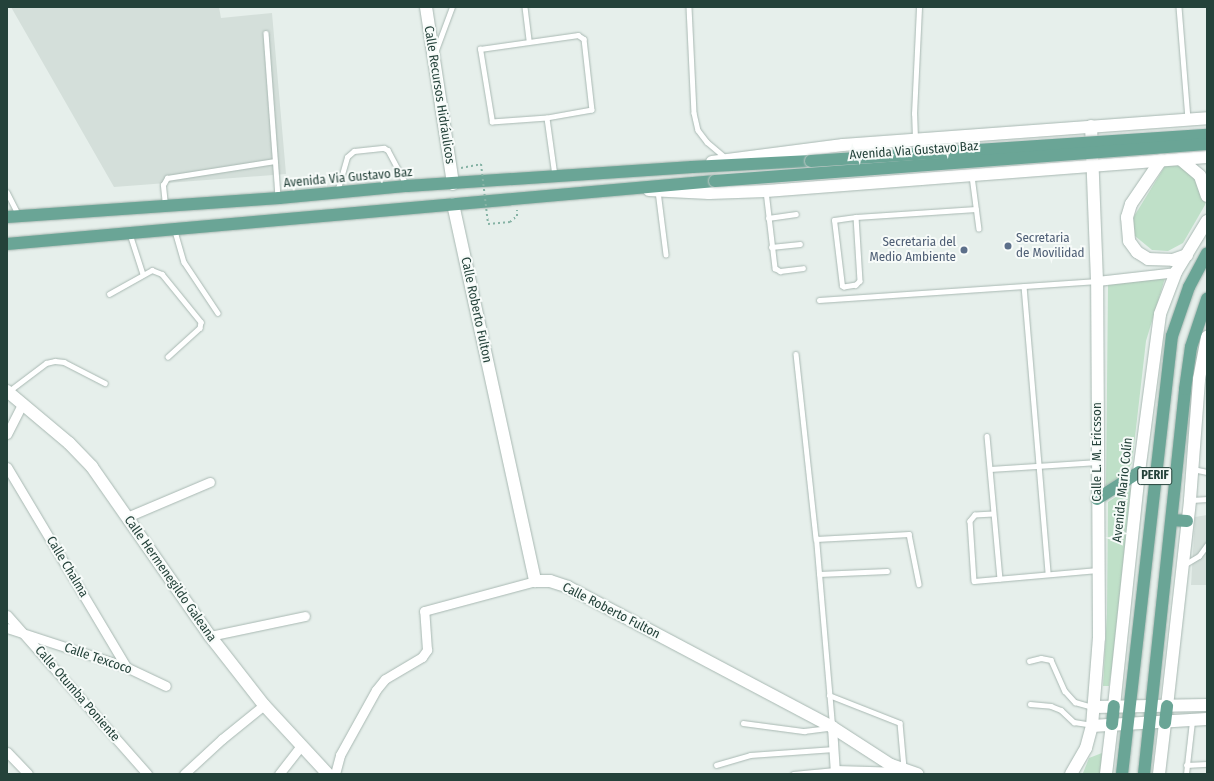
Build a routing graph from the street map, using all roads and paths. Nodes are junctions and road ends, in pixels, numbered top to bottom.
1 (426, 7) edge
2 (452, 7) edge
3 (525, 7) edge
4 (689, 7) edge
5 (918, 7) edge
6 (1179, 7) edge
7 (266, 33) dead end
8 (529, 42) junction
9 (433, 55) junction
10 (547, 118) junction
11 (1207, 118) edge
12 (1188, 119) junction
13 (1091, 126) junction
14 (1207, 135) edge
15 (915, 139) junction
16 (1207, 144) edge
17 (1207, 157) edge
18 (728, 159) junction
19 (1180, 159) junction
20 (1161, 160) junction
21 (275, 161) junction
22 (692, 167) junction
23 (1092, 167) junction
24 (458, 168) dead end
25 (972, 175) junction
26 (555, 176) junction
27 (453, 184) junction
28 (407, 186) junction
29 (624, 188) junction
30 (658, 191) junction
31 (766, 191) junction
32 (7, 192) edge
33 (337, 192) junction
34 (1207, 196) edge
35 (279, 198) junction
36 (519, 198) junction
37 (453, 204) junction
38 (165, 206) junction
39 (976, 209) junction
40 (796, 214) dead end
41 (13, 216) edge
42 (856, 217) junction
43 (768, 218) junction
44 (1207, 221) edge
45 (979, 229) dead end
46 (175, 230) junction
47 (130, 234) junction
48 (7, 244) edge
49 (800, 244) dead end
50 (771, 247) junction
51 (1207, 253) edge
52 (666, 254) dead end
53 (1187, 255) junction
54 (803, 268) dead end
55 (1176, 272) junction
56 (143, 274) junction
57 (1097, 281) junction
58 (1024, 286) junction
59 (110, 294) dead end
60 (1207, 299) edge
61 (819, 300) dead end
62 (218, 313) dead end
63 (1207, 337) edge
64 (796, 354) dead end
65 (168, 357) dead end
66 (105, 383) dead end
67 (1203, 384) edge
68 (8, 392) edge
69 (23, 403) junction
70 (7, 434) edge
71 (987, 436) dead end
72 (1098, 462) junction
73 (1038, 466) junction
74 (7, 467) edge
75 (990, 469) junction
76 (1191, 469) junction
77 (1139, 472) junction
78 (1207, 472) edge
79 (210, 482) dead end
80 (1207, 499) edge
81 (1097, 500) junction
82 (1190, 500) junction
83 (993, 514) junction
84 (127, 517) junction
85 (1172, 520) junction
86 (1187, 521) junction
87 (816, 539) junction
88 (1207, 545) edge
89 (1182, 566) junction
90 (1098, 570) junction
91 (887, 571) dead end
92 (819, 574) junction
93 (1048, 574) junction
94 (1000, 578) junction
95 (535, 581) junction
96 (919, 584) dead end
97 (7, 615) edge
98 (305, 616) dead end
99 (7, 628) edge
100 (25, 634) junction
101 (210, 636) junction
102 (1029, 661) dead end
103 (126, 667) junction
104 (166, 686) dead end
105 (829, 695) junction
106 (1030, 704) dead end
107 (264, 705) junction
108 (1207, 705) edge
109 (1114, 706) junction
110 (1129, 706) junction
111 (1151, 706) junction
112 (1167, 706) junction
113 (1094, 708) junction
114 (1192, 719) junction
115 (1207, 719) edge
116 (743, 723) dead end
117 (1127, 723) junction
118 (1149, 723) junction
119 (1165, 723) junction
120 (1112, 724) junction
121 (1092, 726) junction
122 (832, 727) junction
123 (302, 746) junction
124 (834, 749) junction
125 (7, 752) edge
126 (1207, 764) edge
127 (716, 765) dead end
128 (1186, 765) junction
129 (835, 772) edge
130 (904, 772) junction
131 (28, 774) edge
132 (147, 774) edge
133 (184, 774) edge
134 (279, 774) edge
135 (328, 774) edge
136 (335, 774) edge
137 (793, 774) edge
138 (917, 774) edge
139 (1071, 774) edge
140 (1106, 774) edge
141 (1122, 774) edge
142 (1144, 774) edge
143 (1159, 774) edge
144 (1186, 774) edge

1 - 9 main road, Calle Recursos Hidráulicos
2 - 9 lane
3 - 8 lane
4 - 18 lane
5 - 15 lane
6 - 12 lane
7 - 21 lane
8 - 10 lane
8 - 10 lane
9 - 27 main road, Calle Recursos Hidráulicos
10 - 26 lane
11 - 12 main road, Avenida Via Gustavo Baz
12 - 13 main road, Avenida Via Gustavo Baz
13 - 15 main road, Avenida Via Gustavo Baz
13 - 23 main road, Calle L. M. Ericsson
14 - 22 main road, Avenida Via Gustavo Baz, bridge
15 - 18 main road, Avenida Via Gustavo Baz
16 - 29 main road, Avenida Via Gustavo Baz, bridge
17 - 19 main road, Avenida Via Gustavo Baz
18 - 22 main road, Avenida Via Gustavo Baz
19 - 20 main road, Avenida Via Gustavo Baz
19 - 34 main road
20 - 23 main road, Avenida Via Gustavo Baz
20 - 53 main road
21 - 35 lane
21 - 38 lane
22 - 26 main road, Avenida Via Gustavo Baz
23 - 25 main road, Avenida Via Gustavo Baz
23 - 57 main road, Calle L. M. Ericsson
24 - 36 path, bridge
25 - 31 main road, Avenida Via Gustavo Baz
25 - 39 lane
26 - 27 main road, Avenida Via Gustavo Baz
27 - 28 main road, Avenida Via Gustavo Baz
28 - 33 main road, Avenida Via Gustavo Baz
28 - 33 lane
29 - 30 main road, Avenida Via Gustavo Baz
29 - 36 main road, Avenida Via Gustavo Baz
30 - 31 main road, Avenida Via Gustavo Baz
30 - 52 lane
31 - 43 lane
32 - 41 lane
33 - 35 main road, Avenida Via Gustavo Baz
35 - 38 main road, Avenida Via Gustavo Baz
36 - 37 main road, Avenida Via Gustavo Baz
37 - 46 main road, Avenida Via Gustavo Baz
37 - 95 main road, Calle Roberto Fulton
38 - 41 main road, Avenida Via Gustavo Baz
39 - 42 lane
39 - 45 lane
40 - 43 lane
42 - 42 lane
43 - 50 lane
44 - 53 main road, Avenida Mario Colín
46 - 47 main road, Avenida Via Gustavo Baz
46 - 62 lane
47 - 48 main road, Avenida Via Gustavo Baz
47 - 56 lane
49 - 50 lane
50 - 54 lane
51 - 110 main road, PERIF
53 - 55 main road, Avenida Mario Colín
55 - 57 street
55 - 77 main road, Avenida Mario Colín
56 - 59 lane
56 - 65 lane
57 - 58 lane
57 - 72 main road, Calle L. M. Ericsson
58 - 61 lane
58 - 73 lane
60 - 85 main road, PERIF
63 - 67 main road
64 - 87 lane
66 - 68 lane
67 - 76 main road
68 - 69 main road, Calle Hermenegildo Galeana
69 - 70 street
69 - 84 main road, Calle Hermenegildo Galeana
71 - 75 lane
72 - 73 lane
72 - 81 main road, Calle L. M. Ericsson
73 - 75 lane
73 - 93 lane
74 - 103 street, Calle Chalma
75 - 83 lane
76 - 78 lane
76 - 82 main road
77 - 81 main road
77 - 109 main road, Avenida Mario Colín
79 - 84 street
80 - 82 lane
81 - 90 main road, Calle L. M. Ericsson
82 - 86 main road
83 - 94 lane
83 - 94 lane
84 - 101 main road, Calle Hermenegildo Galeana
85 - 86 main road
85 - 111 main road, PERIF
86 - 89 main road
87 - 92 lane
87 - 96 lane
88 - 89 lane
89 - 112 main road
90 - 93 lane
90 - 113 main road, Calle L. M. Ericsson
91 - 92 lane
92 - 105 lane
93 - 94 lane
95 - 122 main road, Calle Roberto Fulton
95 - 136 street
97 - 100 street, Calle Otumba Poniente
98 - 101 street
99 - 100 street, Calle Texcoco
100 - 103 street, Calle Texcoco
100 - 132 street, Calle Otumba Poniente
101 - 107 main road, Calle Hermenegildo Galeana
102 - 113 lane
103 - 104 street, Calle Texcoco
105 - 122 lane
105 - 130 lane
106 - 121 lane
107 - 123 main road, Calle Hermenegildo Galeana
107 - 133 street
108 - 112 main road
109 - 110 main road
109 - 113 main road
109 - 120 main road, Avenida Mario Colín
110 - 111 main road
110 - 117 main road, PERIF
111 - 112 main road
111 - 118 main road, PERIF
112 - 119 main road
113 - 121 main road, Calle L. M. Ericsson
114 - 115 main road
114 - 119 main road
114 - 128 lane
116 - 122 lane
117 - 118 main road
117 - 120 main road
117 - 141 main road, PERIF
118 - 119 main road
118 - 142 main road, PERIF
119 - 143 main road
120 - 121 main road
120 - 140 main road, Avenida Mario Colín
121 - 139 main road, Calle L. M. Ericsson
122 - 124 street
122 - 130 main road, Calle Roberto Fulton
123 - 134 street
123 - 135 main road, Calle Hermenegildo Galeana
124 - 127 lane
124 - 129 street
125 - 131 street
126 - 128 lane
128 - 144 lane
129 - 130 street
129 - 137 lane
130 - 138 main road, Calle Roberto Fulton

